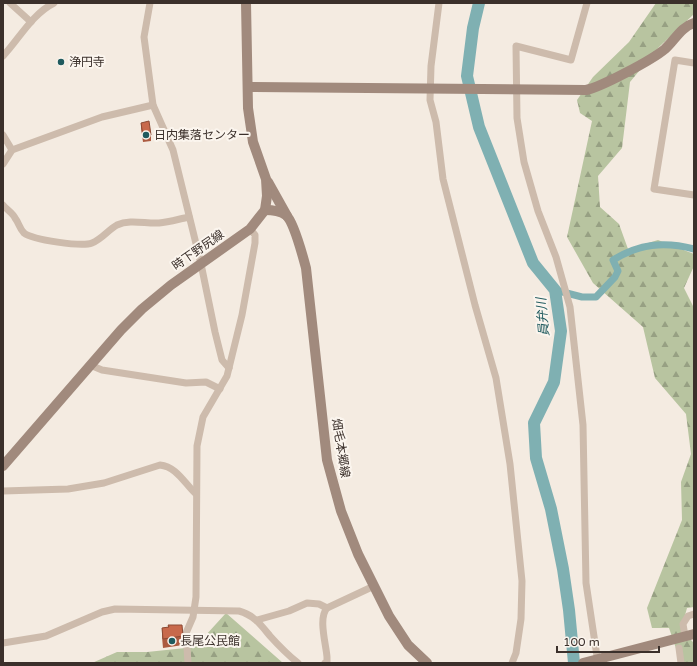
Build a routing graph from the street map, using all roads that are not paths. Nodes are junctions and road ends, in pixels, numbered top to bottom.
1 (10, 3) edge
2 (54, 3) edge
3 (150, 3) edge
4 (246, 3) edge
5 (439, 3) edge
6 (587, 3) edge
7 (31, 22) junction
8 (694, 23) edge
9 (3, 56) edge
10 (694, 63) edge
11 (248, 87) junction
12 (433, 89) junction
13 (513, 89) junction
14 (153, 105) junction
15 (3, 135) edge
16 (12, 150) junction
17 (3, 164) edge
18 (266, 178) junction
19 (694, 195) edge
20 (3, 205) edge
21 (265, 210) junction
22 (287, 216) junction
23 (189, 217) junction
24 (250, 229) junction
25 (201, 264) junction
26 (90, 365) junction
27 (229, 368) junction
28 (220, 389) junction
29 (3, 466) edge
30 (3, 491) edge
31 (196, 494) junction
32 (374, 586) junction
33 (327, 608) junction
34 (193, 610) junction
35 (694, 614) edge
36 (257, 620) junction
37 (689, 635) edge
38 (3, 643) edge
39 (679, 648) dead end
40 (592, 662) edge
41 (188, 663) edge
42 (298, 663) edge
43 (324, 663) edge
44 (427, 663) edge
45 (512, 663) edge
46 (681, 663) edge

1 - 7 street
2 - 7 street
3 - 14 street
4 - 11 main road
5 - 12 street
6 - 13 street
7 - 9 street
8 - 13 main road
10 - 19 street
11 - 12 main road
11 - 18 main road
12 - 13 main road
12 - 45 street
13 - 40 street
14 - 16 street
14 - 23 street
15 - 16 street
16 - 17 street
18 - 21 main road
18 - 22 main road, 畑毛本郷線
20 - 23 street
21 - 22 main road
21 - 24 main road, 時下野尻線
22 - 32 main road, 畑毛本郷線
23 - 25 street
24 - 25 main road, 時下野尻線
24 - 27 street
25 - 26 main road, 時下野尻線
25 - 27 street
26 - 28 street
26 - 29 main road, 時下野尻線
27 - 28 street
28 - 31 street
30 - 31 street
31 - 34 street
32 - 33 street
32 - 44 main road, 畑毛本郷線
33 - 36 street
33 - 43 street
34 - 36 street
34 - 38 street
34 - 41 street
35 - 37 street
36 - 42 street
37 - 40 main road
39 - 46 street

